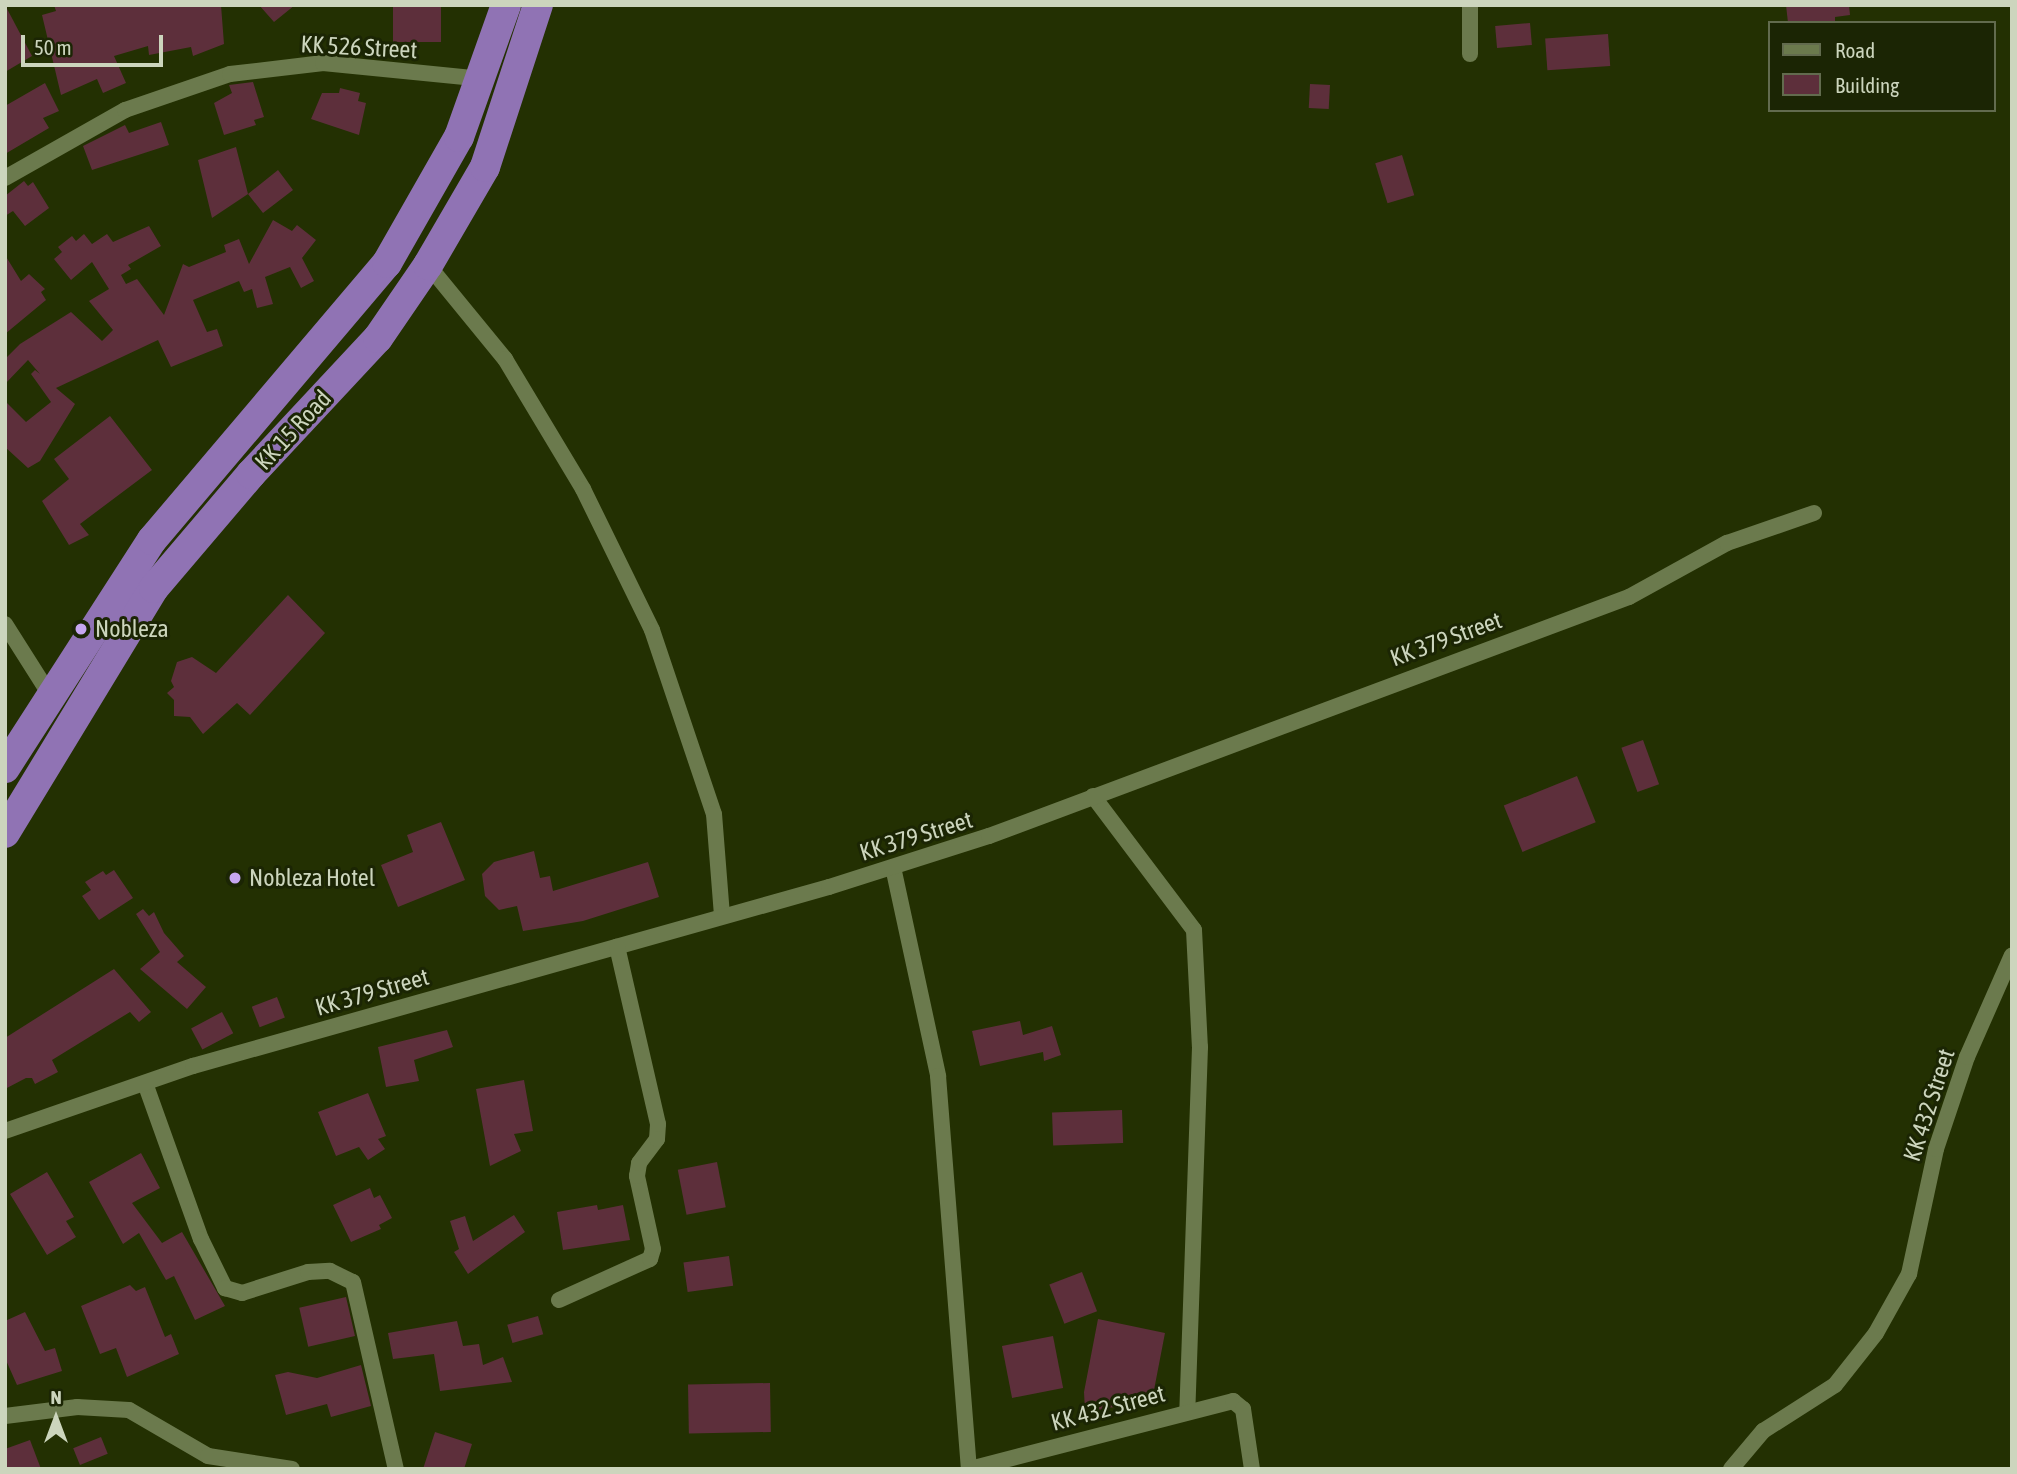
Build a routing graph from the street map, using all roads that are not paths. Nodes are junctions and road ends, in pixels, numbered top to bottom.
1 (506, 5) edge
2 (538, 5) edge
3 (1470, 5) edge
4 (1470, 54) dead end
5 (482, 79) junction
6 (5, 178) edge
7 (428, 265) junction
8 (1814, 513) dead end
9 (5, 624) edge
10 (50, 695) junction
11 (5, 768) edge
12 (1093, 796) junction
13 (5, 833) edge
14 (893, 867) junction
15 (722, 916) junction
16 (617, 947) junction
17 (2012, 955) edge
18 (145, 1083) junction
19 (5, 1131) edge
20 (559, 1300) dead end
21 (1187, 1410) junction
22 (5, 1416) edge
23 (292, 1469) edge
24 (396, 1469) edge
25 (969, 1469) edge
26 (1252, 1469) edge
27 (1731, 1469) edge

1 - 5 highway, KK 15 Road
2 - 7 highway, KK 15 Road
3 - 4 street
5 - 6 street, KK 526 Street
5 - 10 highway, KK 15 Road
7 - 13 highway, KK 15 Road
7 - 15 street
8 - 12 street, KK 379 Street
9 - 10 street
10 - 11 highway, KK 15 Road
12 - 14 street, KK 379 Street
12 - 21 street
14 - 15 street, KK 379 Street
14 - 25 street
15 - 16 street, KK 379 Street
16 - 18 street, KK 379 Street
16 - 20 street
17 - 27 street, KK 432 Street
18 - 19 street, KK 379 Street
18 - 24 street
21 - 25 street, KK 432 Street
21 - 26 street, KK 432 Street
22 - 23 street

